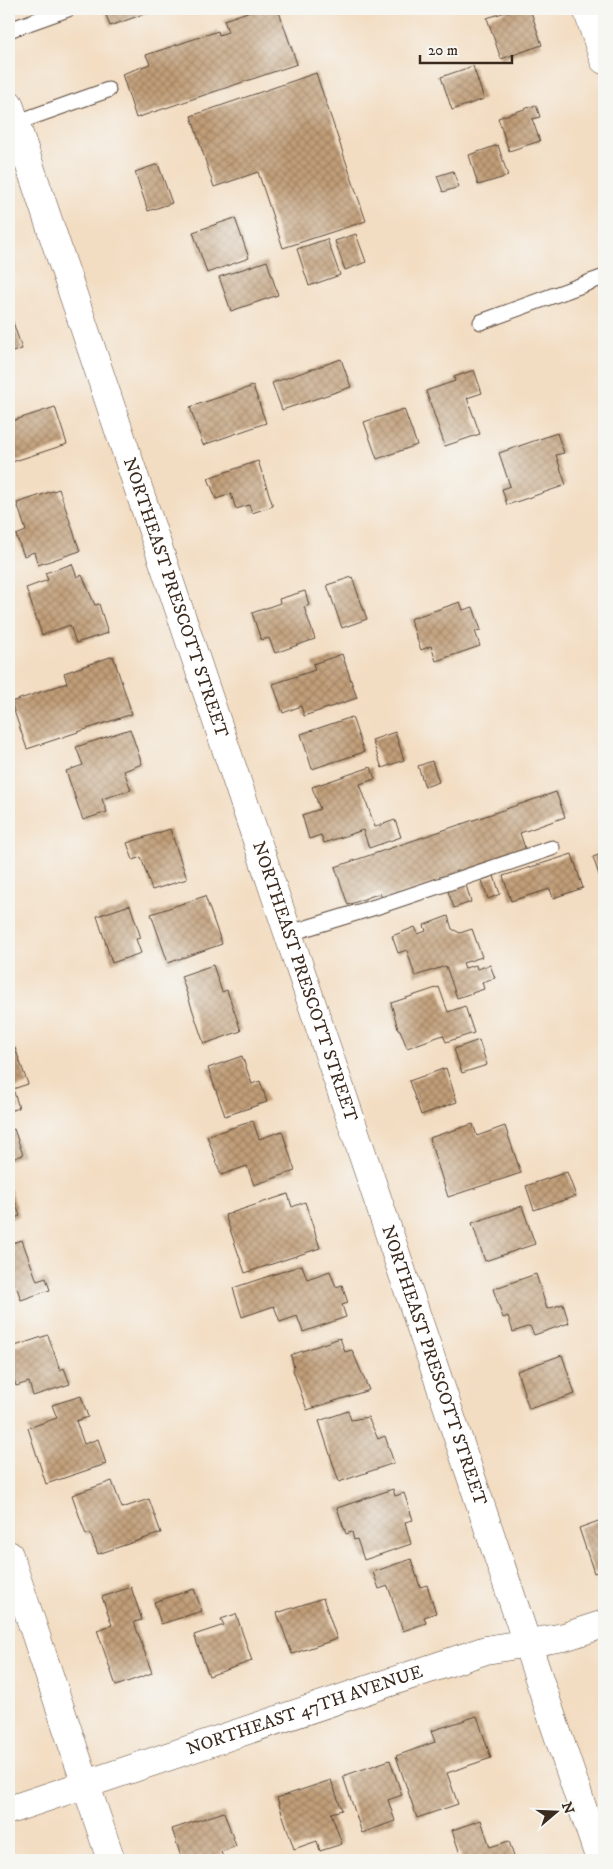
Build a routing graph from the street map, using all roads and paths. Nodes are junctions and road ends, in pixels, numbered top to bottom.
1 (68, 9) edge
2 (587, 9) edge
3 (43, 13) edge
4 (9, 30) edge
5 (604, 60) edge
6 (108, 90) dead end
7 (12, 114) edge
8 (604, 277) edge
9 (481, 322) dead end
10 (552, 848) dead end
11 (287, 934) junction
12 (9, 1556) edge
13 (604, 1624) edge
14 (526, 1643) junction
15 (86, 1784) junction
16 (9, 1810) edge
17 (111, 1860) edge
18 (600, 1860) edge

1 - 3 lane
2 - 5 street
3 - 4 lane
6 - 7 lane
7 - 11 street, NORTHEAST PRESCOTT STREET
8 - 9 lane
10 - 11 lane
11 - 14 street, NORTHEAST PRESCOTT STREET
12 - 15 street
13 - 14 street, NORTHEAST 47TH AVENUE
14 - 15 street, NORTHEAST 47TH AVENUE
14 - 18 street, NORTHEAST PRESCOTT STREET
15 - 16 street, NORTHEAST 47TH AVENUE
15 - 17 street

